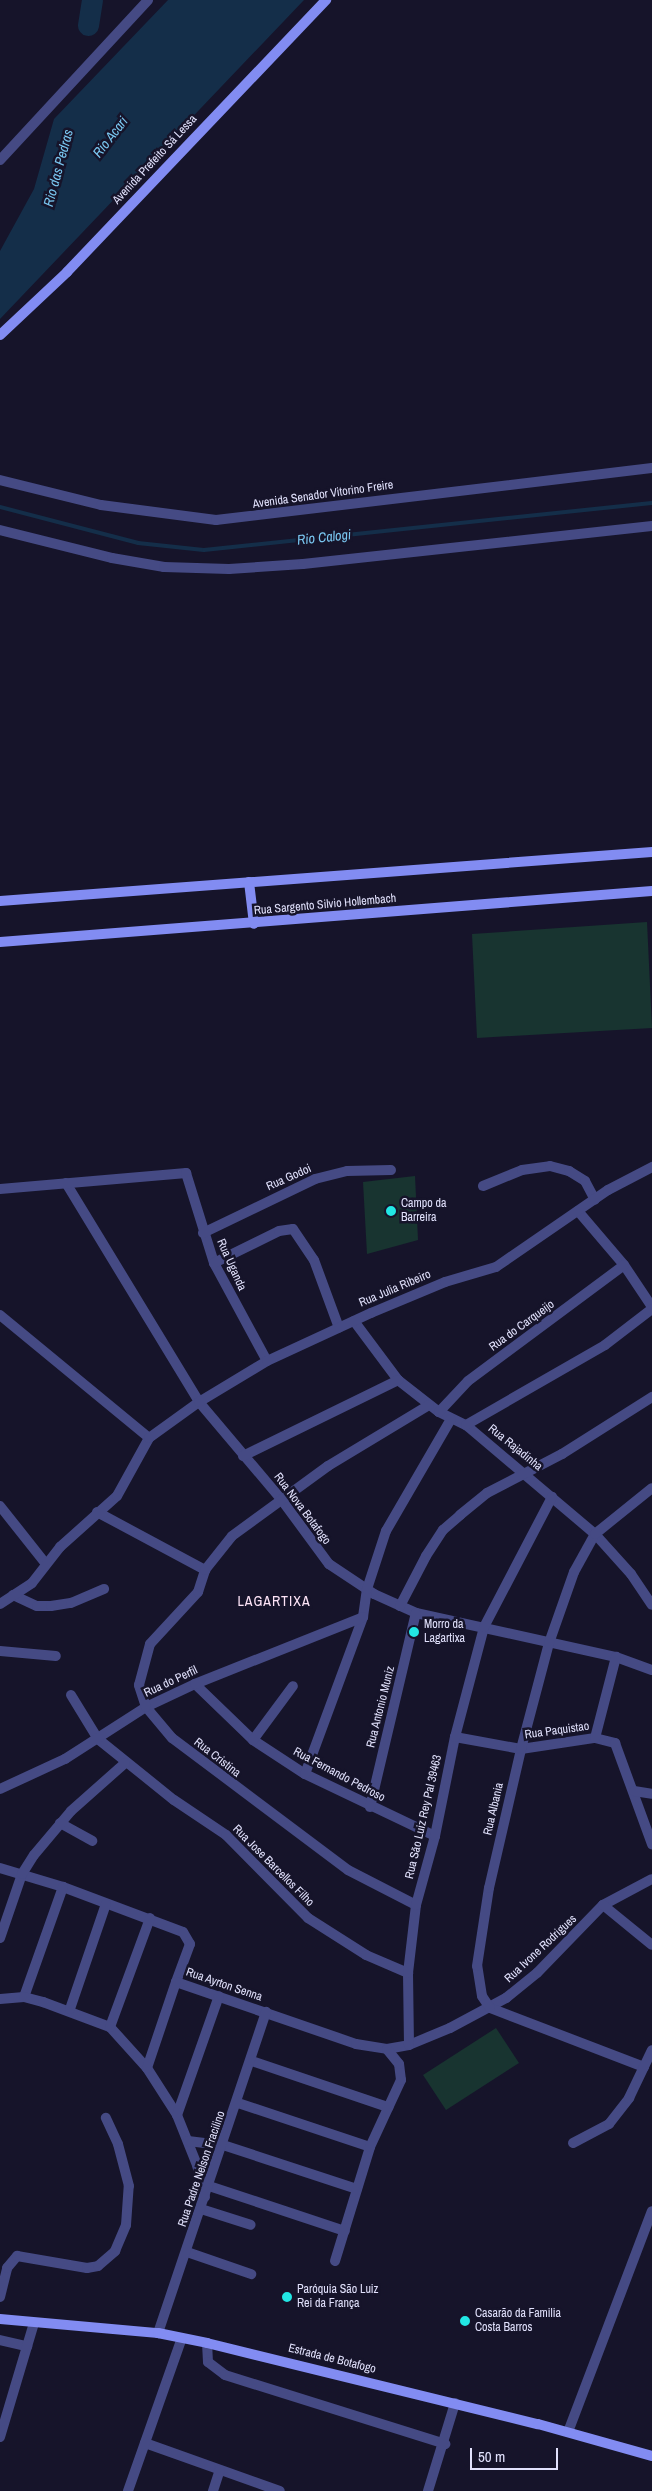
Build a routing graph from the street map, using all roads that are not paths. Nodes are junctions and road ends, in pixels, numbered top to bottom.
1 (148, 0) edge
2 (326, 0) edge
3 (0, 160) edge
4 (0, 336) edge
5 (652, 468) edge
6 (0, 480) edge
7 (652, 526) edge
8 (0, 530) edge
9 (652, 852) edge
10 (250, 882) junction
11 (652, 891) edge
12 (0, 901) edge
13 (254, 924) junction
14 (0, 942) edge
15 (652, 1167) edge
16 (391, 1170) dead end
17 (66, 1183) junction
18 (483, 1186) dead end
19 (0, 1189) edge
20 (595, 1200) junction
21 (578, 1211) junction
22 (203, 1233) junction
23 (214, 1263) junction
24 (624, 1265) junction
25 (652, 1308) edge
26 (0, 1315) edge
27 (354, 1321) junction
28 (339, 1328) junction
29 (267, 1361) junction
30 (398, 1380) junction
31 (652, 1397) edge
32 (198, 1402) junction
33 (428, 1405) junction
34 (439, 1412) junction
35 (451, 1419) junction
36 (466, 1425) junction
37 (149, 1438) junction
38 (243, 1456) junction
39 (523, 1472) junction
40 (652, 1488) edge
41 (552, 1497) junction
42 (281, 1499) junction
43 (0, 1506) edge
44 (97, 1512) junction
45 (595, 1534) junction
46 (46, 1564) junction
47 (205, 1570) junction
48 (104, 1589) dead end
49 (367, 1589) junction
50 (14, 1595) junction
51 (0, 1604) edge
52 (652, 1605) edge
53 (400, 1606) junction
54 (416, 1612) junction
55 (363, 1617) junction
56 (484, 1627) junction
57 (549, 1643) junction
58 (0, 1651) edge
59 (56, 1656) dead end
60 (616, 1657) junction
61 (652, 1670) edge
62 (195, 1684) junction
63 (293, 1686) dead end
64 (71, 1695) dead end
65 (146, 1707) junction
66 (455, 1737) junction
67 (595, 1738) junction
68 (98, 1739) junction
69 (253, 1740) junction
70 (521, 1749) junction
71 (125, 1763) junction
72 (305, 1774) junction
73 (0, 1789) edge
74 (634, 1791) junction
75 (652, 1794) edge
76 (370, 1807) junction
77 (60, 1823) junction
78 (435, 1836) junction
79 (92, 1841) dead end
80 (652, 1844) edge
81 (0, 1868) edge
82 (22, 1874) junction
83 (652, 1879) edge
84 (63, 1887) junction
85 (106, 1904) junction
86 (416, 1905) junction
87 (603, 1905) junction
88 (150, 1918) junction
89 (0, 1938) edge
90 (652, 1945) edge
91 (408, 1973) junction
92 (176, 1982) junction
93 (219, 1996) junction
94 (24, 1997) junction
95 (0, 1998) edge
96 (490, 2008) junction
97 (70, 2009) junction
98 (266, 2012) junction
99 (110, 2027) junction
100 (356, 2044) joint
101 (409, 2045) junction
102 (387, 2049) junction
103 (651, 2054) edge
104 (252, 2061) junction
105 (644, 2067) junction
106 (147, 2068) junction
107 (238, 2103) junction
108 (388, 2107) junction
109 (177, 2115) junction
110 (106, 2118) dead end
111 (188, 2141) junction
112 (573, 2143) dead end
113 (223, 2145) junction
114 (370, 2147) junction
115 (209, 2186) junction
116 (357, 2190) junction
117 (206, 2198) junction
118 (201, 2210) junction
119 (652, 2212) edge
120 (251, 2225) dead end
121 (345, 2231) junction
122 (188, 2252) junction
123 (335, 2261) dead end
124 (251, 2274) dead end
125 (0, 2296) edge
126 (0, 2318) edge
127 (34, 2322) junction
128 (158, 2333) junction
129 (182, 2338) junction
130 (0, 2340) edge
131 (207, 2343) junction
132 (27, 2346) junction
133 (455, 2403) junction
134 (1, 2430) edge
135 (568, 2432) junction
136 (145, 2443) junction
137 (445, 2444) junction
138 (652, 2456) edge
139 (220, 2470) junction
140 (128, 2491) edge
141 (213, 2491) edge
142 (280, 2491) edge
143 (428, 2491) edge

1 - 3 street
2 - 4 main road, Avenida Prefeito Sá Lessa
5 - 6 street, Avenida Senador Vitorino Freire
7 - 8 street
9 - 10 main road
10 - 12 main road
10 - 13 main road
11 - 13 main road, Rua Sargento Silvio Hollembach
13 - 14 main road, Rua Sargento Silvio Hollembach
15 - 20 street, Rua Julia Ribeiro
16 - 22 street, Rua Godoi
17 - 19 street
17 - 22 street, Rua Uganda
17 - 32 street, Rua Nova Botafogo
18 - 20 street
20 - 21 street, Rua Julia Ribeiro
21 - 24 street
21 - 27 street, Rua Julia Ribeiro
22 - 23 street, Rua Uganda
23 - 28 street
23 - 29 street, Rua Uganda
24 - 25 street
24 - 34 street, Rua do Carqueijo
25 - 36 street
26 - 37 street
27 - 28 street, Rua Julia Ribeiro
27 - 30 street, Rua Rajadinha
28 - 29 street, Rua Julia Ribeiro
29 - 32 street, Rua Julia Ribeiro
30 - 33 street, Rua Rajadinha
30 - 38 street
31 - 39 street
32 - 37 street, Rua Julia Ribeiro
32 - 38 street, Rua Nova Botafogo
33 - 34 street, Rua Rajadinha
33 - 42 street, Rua Cristina
34 - 35 street, Rua Rajadinha
35 - 36 street, Rua Rajadinha
35 - 49 street
36 - 39 street, Rua Rajadinha
37 - 44 street
38 - 42 street, Rua Nova Botafogo
39 - 41 street, Rua Rajadinha
39 - 53 street
40 - 45 street, Rua Albania
41 - 45 street, Rua Rajadinha
41 - 56 street, Rua Sāo Luiz Rey Pal 39463
42 - 47 street, Rua Cristina
42 - 49 street, Rua Nova Botafogo
43 - 46 street
44 - 46 street
44 - 47 street
45 - 52 street, Rua Rajadinha
45 - 57 street, Rua Albania
46 - 50 street
47 - 65 street, Rua Cristina
48 - 50 street
49 - 53 street, Rua Nova Botafogo
49 - 55 street
50 - 51 street
53 - 54 street, Rua Nova Botafogo
54 - 56 street, Rua Nova Botafogo
54 - 76 street, Rua Antonio Muniz
55 - 62 street, Rua do Perfil
55 - 72 street
56 - 57 street, Rua Nova Botafogo
56 - 66 street, Rua Sāo Luiz Rey Pal 39463
57 - 60 street, Rua Nova Botafogo
57 - 70 street, Rua Albania
58 - 59 street
60 - 61 street, Rua Nova Botafogo
60 - 67 street
62 - 65 street, Rua do Perfil
62 - 69 street, Rua Fernando Pedroso
63 - 69 street
64 - 68 street, Rua Jose Barcellos Filho
65 - 68 street, Rua do Perfil
65 - 86 street, Rua Cristina
66 - 70 street, Rua Paquistao
66 - 78 street, Rua Sāo Luiz Rey Pal 39463
67 - 70 street, Rua Paquistao
67 - 74 street, Rua Paquistao
68 - 71 street, Rua Jose Barcellos Filho
68 - 73 street, Rua do Perfil
69 - 72 street, Rua Fernando Pedroso
70 - 96 street, Rua Albania
71 - 77 street
71 - 91 street, Rua Jose Barcellos Filho
72 - 76 street, Rua Fernando Pedroso
74 - 75 street
74 - 80 street, Rua Paquistao
76 - 78 street, Rua Fernando Pedroso
77 - 79 street
77 - 82 street
78 - 86 street, Rua Sāo Luiz Rey Pal 39463
81 - 82 street, Rua Ayrton Senna
82 - 84 street, Rua Ayrton Senna
82 - 89 street
83 - 87 street, Rua Ivone Rodrigues
84 - 85 street, Rua Ayrton Senna
84 - 94 street
85 - 88 street, Rua Ayrton Senna
85 - 97 street
86 - 91 street, Rua Sāo Luiz Rey Pal 39463
87 - 90 street
87 - 96 street, Rua Ivone Rodrigues
88 - 92 street, Rua Ayrton Senna
88 - 99 street
91 - 101 street, Rua Sāo Luiz Rey Pal 39463
92 - 93 street, Rua Ayrton Senna
92 - 106 street
93 - 98 street, Rua Ayrton Senna
93 - 109 street
94 - 95 street
94 - 97 street
96 - 101 street, Rua Ivone Rodrigues
96 - 105 street
97 - 99 street
98 - 100 street, Rua Ayrton Senna
98 - 104 street, Rua Padre Nelson Fracilino
99 - 106 street
100 - 102 street, Rua Ivone Rodrigues
101 - 102 street, Rua Ivone Rodrigues
102 - 108 street
103 - 105 street
104 - 107 street, Rua Padre Nelson Fracilino
104 - 108 street
105 - 112 street
106 - 109 street
107 - 113 street, Rua Padre Nelson Fracilino
107 - 114 street
108 - 114 street
109 - 111 street
110 - 125 street
111 - 113 street
111 - 117 street
113 - 115 street, Rua Padre Nelson Fracilino
113 - 116 street
114 - 116 street
115 - 117 street, Rua Padre Nelson Fracilino
115 - 121 street
116 - 121 street
117 - 118 street, Rua Padre Nelson Fracilino
118 - 120 street
118 - 122 street, Rua Padre Nelson Fracilino
119 - 135 street
121 - 123 street
122 - 124 street
122 - 128 street, Rua Padre Nelson Fracilino
126 - 127 main road, Estrada de Botafogo
127 - 128 main road, Estrada de Botafogo
127 - 132 street
128 - 129 main road, Estrada de Botafogo
129 - 131 main road, Estrada de Botafogo
129 - 136 street
130 - 132 street
131 - 133 main road, Estrada de Botafogo
131 - 137 street
132 - 134 street
133 - 135 main road, Estrada de Botafogo
133 - 137 street
135 - 138 main road, Estrada de Botafogo
136 - 139 street
136 - 140 street
137 - 143 street
139 - 141 street
139 - 142 street

